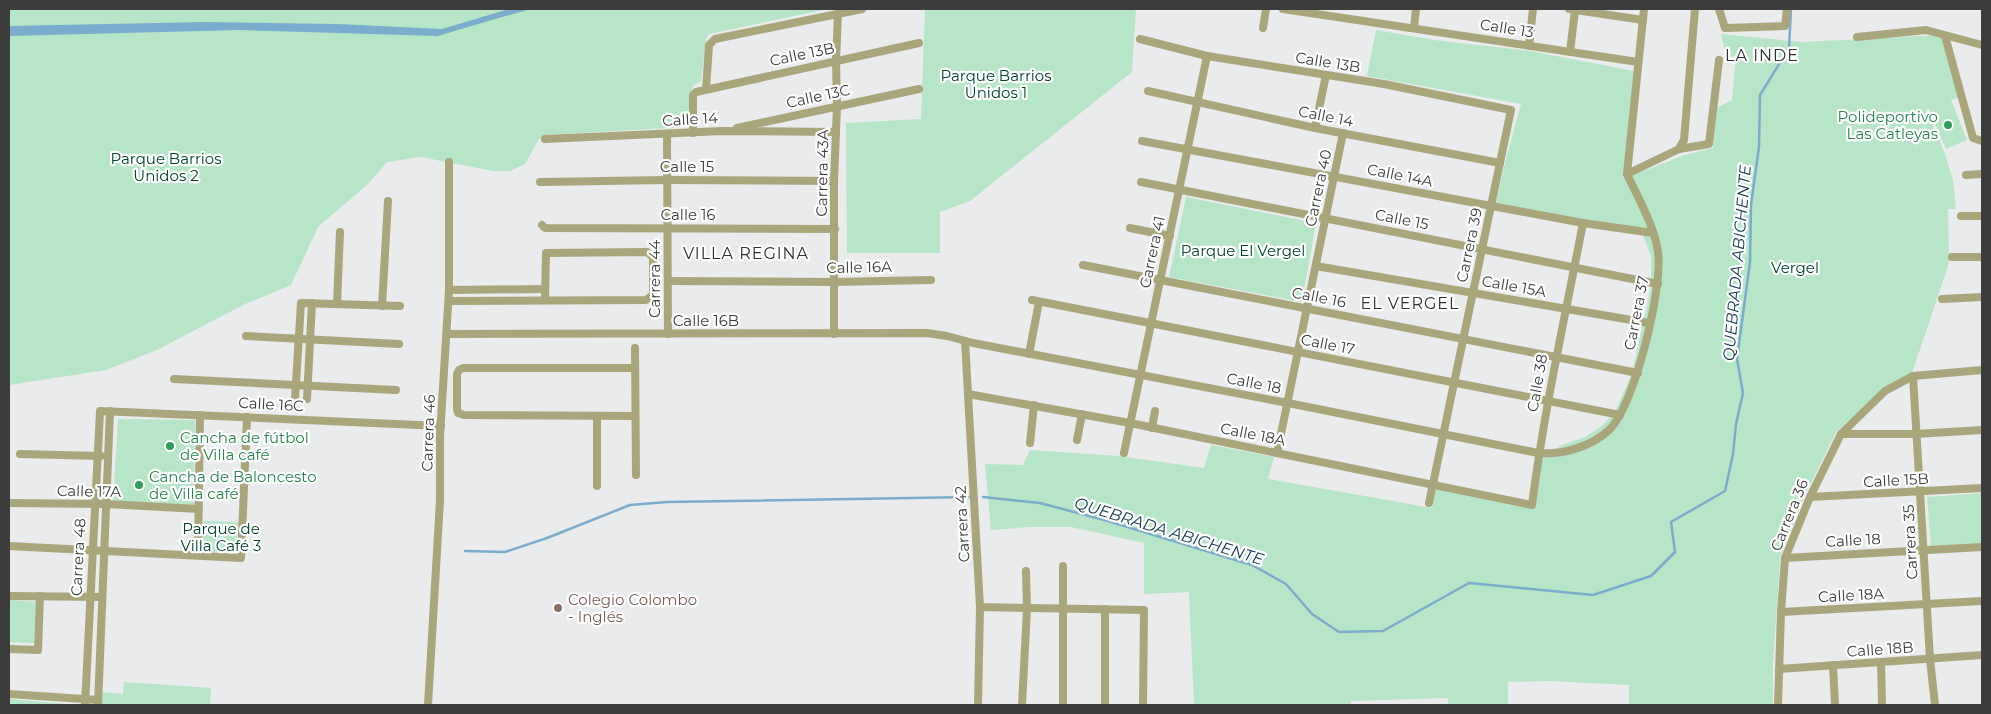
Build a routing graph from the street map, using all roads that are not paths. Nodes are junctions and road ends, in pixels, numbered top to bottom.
1 (862, 9) edge
2 (1266, 9) edge
3 (1283, 9) edge
4 (1416, 9) edge
5 (1533, 9) edge
6 (1572, 9) edge
7 (1644, 9) edge
8 (1695, 9) edge
9 (1719, 9) edge
10 (1787, 9) edge
11 (838, 14) junction
12 (1643, 20) junction
13 (1263, 28) dead end
14 (1414, 28) junction
15 (1944, 36) junction
16 (1857, 37) dead end
17 (1140, 39) dead end
18 (919, 43) dead end
19 (1529, 46) junction
20 (1982, 46) edge
21 (1570, 52) junction
22 (1207, 56) junction
23 (1719, 60) dead end
24 (836, 61) junction
25 (1638, 62) junction
26 (1326, 75) junction
27 (706, 89) junction
28 (919, 89) dead end
29 (1148, 91) dead end
30 (1198, 102) junction
31 (837, 106) junction
32 (1512, 110) joint
33 (1316, 128) junction
34 (722, 131) junction
35 (836, 132) junction
36 (693, 133) junction
37 (1344, 133) junction
38 (667, 134) junction
39 (544, 139) dead end
40 (1142, 141) dead end
41 (1982, 141) edge
42 (1188, 149) junction
43 (1679, 149) junction
44 (449, 162) dead end
45 (1500, 163) junction
46 (1627, 174) junction
47 (1982, 174) edge
48 (1966, 175) dead end
49 (1334, 177) junction
50 (668, 180) junction
51 (540, 182) dead end
52 (834, 182) junction
53 (1141, 182) dead end
54 (1179, 189) junction
55 (388, 201) dead end
56 (1492, 206) junction
57 (1961, 216) dead end
58 (1982, 216) edge
59 (1326, 218) junction
60 (1583, 224) junction
61 (542, 225) dead end
62 (668, 227) junction
63 (1130, 228) dead end
64 (835, 229) junction
65 (340, 232) dead end
66 (1653, 233) junction
67 (1170, 236) junction
68 (1482, 249) junction
69 (1952, 257) dead end
70 (1982, 257) edge
71 (1083, 265) dead end
72 (1316, 266) junction
73 (1575, 267) junction
74 (931, 280) dead end
75 (1160, 280) junction
76 (668, 281) junction
77 (834, 282) junction
78 (1658, 284) junction
79 (449, 290) junction
80 (545, 290) junction
81 (1473, 293) junction
82 (1982, 297) edge
83 (1942, 299) dead end
84 (545, 300) junction
85 (449, 301) junction
86 (312, 303) junction
87 (337, 304) junction
88 (382, 306) junction
89 (400, 306) dead end
90 (1307, 309) junction
91 (1566, 309) junction
92 (1649, 323) junction
93 (1151, 324) junction
94 (447, 334) junction
95 (668, 334) junction
96 (834, 334) junction
97 (246, 336) dead end
98 (298, 339) junction
99 (1464, 339) junction
100 (310, 340) junction
101 (965, 341) junction
102 (399, 344) dead end
103 (635, 348) dead end
104 (1298, 352) junction
105 (1029, 354) junction
106 (1556, 357) junction
107 (635, 368) junction
108 (1982, 370) edge
109 (1638, 373) junction
110 (1140, 375) junction
111 (1913, 376) junction
112 (174, 379) dead end
113 (1455, 383) junction
114 (296, 385) junction
115 (308, 386) junction
116 (396, 390) dead end
117 (968, 394) junction
118 (295, 399) dead end
119 (307, 399) dead end
120 (1548, 401) junction
121 (1288, 403) junction
122 (1034, 405) junction
123 (100, 411) joint
124 (110, 411) junction
125 (1155, 411) dead end
126 (1082, 414) junction
127 (200, 415) junction
128 (1620, 415) junction
129 (598, 416) junction
130 (635, 416) junction
131 (247, 417) junction
132 (1130, 423) junction
133 (441, 426) junction
134 (1152, 428) junction
135 (1982, 430) edge
136 (1444, 434) junction
137 (1841, 434) junction
138 (1916, 434) junction
139 (1077, 440) dead end
140 (1030, 442) dead end
141 (1124, 453) dead end
142 (1277, 453) junction
143 (20, 454) dead end
144 (1538, 454) junction
145 (97, 456) junction
146 (108, 456) junction
147 (636, 475) dead end
148 (1433, 485) junction
149 (597, 486) dead end
150 (1982, 488) edge
151 (1921, 492) junction
152 (1810, 497) junction
153 (9, 503) edge
154 (1429, 503) dead end
155 (95, 504) junction
156 (106, 504) junction
157 (1532, 506) joint
158 (199, 509) junction
159 (9, 546) edge
160 (1982, 547) edge
161 (93, 549) junction
162 (104, 550) junction
163 (1925, 550) junction
164 (198, 555) junction
165 (1786, 558) junction
166 (1063, 566) dead end
167 (1026, 571) dead end
168 (9, 596) edge
169 (40, 596) junction
170 (90, 597) junction
171 (102, 597) junction
172 (1982, 601) edge
173 (1927, 605) junction
174 (980, 607) junction
175 (1063, 608) junction
176 (1104, 608) junction
177 (1028, 609) junction
178 (1781, 612) junction
179 (9, 649) edge
180 (1982, 656) edge
181 (1930, 659) junction
182 (1881, 662) junction
183 (1833, 665) junction
184 (1779, 669) junction
185 (9, 694) edge
186 (85, 702) edge
187 (98, 703) edge
188 (1882, 703) dead end
189 (428, 705) edge
190 (978, 705) edge
191 (1022, 705) edge
192 (1063, 705) edge
193 (1105, 705) edge
194 (1143, 705) edge
195 (1778, 705) edge
196 (1836, 705) edge
197 (1935, 705) edge

1 - 11 street
2 - 13 street
3 - 14 street, Calle 13
4 - 14 street
5 - 19 street
6 - 12 street
6 - 21 street
7 - 12 street
8 - 43 street
9 - 10 street
11 - 24 street, Carrera 43A
11 - 27 street
12 - 25 street
14 - 19 street, Calle 13
15 - 16 street
15 - 20 street
15 - 41 street
17 - 22 street, Calle 13B
18 - 24 street, Calle 13B
19 - 21 street, Calle 13
21 - 25 street, Calle 13
22 - 26 street, Calle 13B
22 - 30 street, Carrera 41
23 - 43 street
24 - 27 street, Calle 13B
24 - 31 street, Carrera 43A
25 - 46 street
26 - 32 street, Calle 13B
26 - 33 street, Carrera 40
27 - 36 street, Calle 13B
28 - 31 street, Calle 13C
29 - 30 street, Calle 14
30 - 33 street, Calle 14
30 - 42 street, Carrera 41
31 - 34 street, Calle 13C
31 - 35 street, Carrera 43A
32 - 45 street, Carrera 39
33 - 37 street, Calle 14
34 - 35 street, Calle 14
34 - 36 street, Calle 14
35 - 52 street, Carrera 43A
36 - 38 street, Calle 14
37 - 45 street, Calle 14
37 - 49 street, Carrera 40
38 - 39 street, Calle 14
38 - 50 street, Carrera 44
40 - 42 street, Calle 14A
42 - 49 street, Calle 14A
42 - 54 street, Carrera 41
43 - 46 street
44 - 79 street, Carrera 46
45 - 56 street, Carrera 39
46 - 66 street, Carrera 37
47 - 48 street
49 - 56 street, Calle 14A
49 - 59 street, Carrera 40
50 - 51 street, Calle 15
50 - 52 street, Calle 15
50 - 62 street, Carrera 44
52 - 64 street, Carrera 43A
53 - 54 street, Calle 15
54 - 59 street, Calle 15
54 - 67 street, Carrera 41
55 - 88 street
56 - 60 street, Calle 14A
56 - 68 street, Carrera 39
57 - 58 street
59 - 68 street, Calle 15
59 - 72 street, Carrera 40
60 - 66 street, Calle 14A
60 - 73 street, Calle 38
61 - 62 street, Calle 16
62 - 64 street, Calle 16
62 - 76 street, Carrera 44
63 - 67 street
64 - 77 street, Carrera 43A
65 - 87 street
66 - 78 street, Carrera 37
67 - 75 street, Carrera 41
68 - 73 street, Calle 15
68 - 81 street, Carrera 39
69 - 70 street
71 - 75 street, Calle 16
72 - 81 street, Calle 15A
72 - 90 street, Carrera 40
73 - 78 street, Calle 15
73 - 91 street, Calle 38
74 - 77 street, Calle 16A
75 - 90 street, Calle 16
75 - 93 street, Carrera 41
76 - 77 street, Calle 16A
76 - 95 street, Carrera 44
77 - 96 street, Carrera 43A
78 - 92 street, Carrera 37
79 - 80 street
79 - 85 street, Carrera 46
80 - 84 street
80 - 84 street
81 - 91 street, Calle 15A
81 - 99 street, Carrera 39
82 - 83 street
84 - 85 street
85 - 94 street, Carrera 46
86 - 87 street
86 - 98 street
86 - 100 street
87 - 88 street
88 - 89 street
90 - 99 street, Calle 16
90 - 104 street, Carrera 40
91 - 92 street, Calle 15A
91 - 106 street, Calle 38
92 - 109 street, Carrera 37
93 - 104 street, Calle 17
93 - 105 street, Calle 17
93 - 110 street, Carrera 41
94 - 95 street, Calle 16B
94 - 133 street, Carrera 46
95 - 96 street, Calle 16B
96 - 101 street, Calle 16B
97 - 98 street
98 - 100 street
98 - 114 street
99 - 106 street, Calle 16
99 - 113 street, Carrera 39
100 - 102 street
100 - 115 street
101 - 105 street, Calle 18
101 - 117 street, Carrera 42
103 - 107 street
104 - 113 street, Calle 17
104 - 121 street, Carrera 40
105 - 110 street, Calle 18
106 - 109 street, Calle 16
106 - 120 street, Calle 38
107 - 129 street
107 - 130 street
108 - 111 street
109 - 128 street, Carrera 37
110 - 121 street, Calle 18
110 - 132 street, Carrera 41
111 - 137 street, Carrera 36
111 - 138 street, Carrera 35
112 - 114 street
113 - 120 street, Calle 17
113 - 136 street, Carrera 39
114 - 115 street
114 - 118 street
115 - 116 street
115 - 119 street
117 - 122 street, Calle 18A
117 - 174 street, Carrera 42
120 - 128 street, Calle 17
120 - 144 street, Calle 38
121 - 136 street, Calle 18
121 - 142 street, Carrera 40
122 - 126 street, Calle 18A
122 - 140 street
123 - 124 street, Calle 16C
123 - 145 street, Carrera 48
124 - 127 street, Calle 16C
124 - 146 street, Carrera 48
125 - 134 street
126 - 132 street, Calle 18A
126 - 139 street
127 - 131 street, Calle 16C
127 - 158 street
128 - 144 street, Carrera 37
129 - 130 street
129 - 149 street
130 - 147 street
131 - 133 street, Calle 16C
131 - 164 street
132 - 134 street, Calle 18A
132 - 141 street, Carrera 41
133 - 189 street, Carrera 46
134 - 142 street, Calle 18A
135 - 138 street
136 - 144 street, Calle 18
136 - 148 street, Carrera 39
137 - 138 street
137 - 152 street, Carrera 36
138 - 151 street, Carrera 35
142 - 148 street, Calle 18A
143 - 145 street
144 - 157 street, Calle 38
145 - 146 street
145 - 155 street, Carrera 48
146 - 156 street, Carrera 48
148 - 154 street, Carrera 39
148 - 157 street, Calle 18A
150 - 151 street, Calle 15B
151 - 152 street, Calle 15B
151 - 163 street, Carrera 35
152 - 165 street, Carrera 36
153 - 155 street, Calle 17A
155 - 156 street, Calle 17A
155 - 161 street, Carrera 48
156 - 158 street, Calle 17A
156 - 162 street, Carrera 48
158 - 164 street
159 - 161 street
160 - 163 street, Calle 18
161 - 162 street
161 - 170 street, Carrera 48
162 - 164 street
162 - 171 street, Carrera 48
163 - 165 street, Calle 18
163 - 173 street, Carrera 35
165 - 178 street, Carrera 36
166 - 175 street
167 - 177 street
168 - 169 street
169 - 170 street
169 - 179 street
170 - 171 street
170 - 186 street, Carrera 48
171 - 187 street, Carrera 48
172 - 173 street, Calle 18A
173 - 178 street, Calle 18A
173 - 181 street, Carrera 35
174 - 177 street
174 - 190 street, Carrera 42
175 - 176 street
175 - 177 street
175 - 192 street
176 - 193 street
176 - 194 street
177 - 191 street
178 - 184 street, Carrera 36
180 - 181 street, Calle 18B
181 - 182 street, Calle 18B
181 - 197 street, Carrera 35
182 - 183 street, Calle 18B
182 - 188 street
183 - 184 street, Calle 18B
183 - 196 street
184 - 195 street, Carrera 36
185 - 186 street
186 - 187 street

